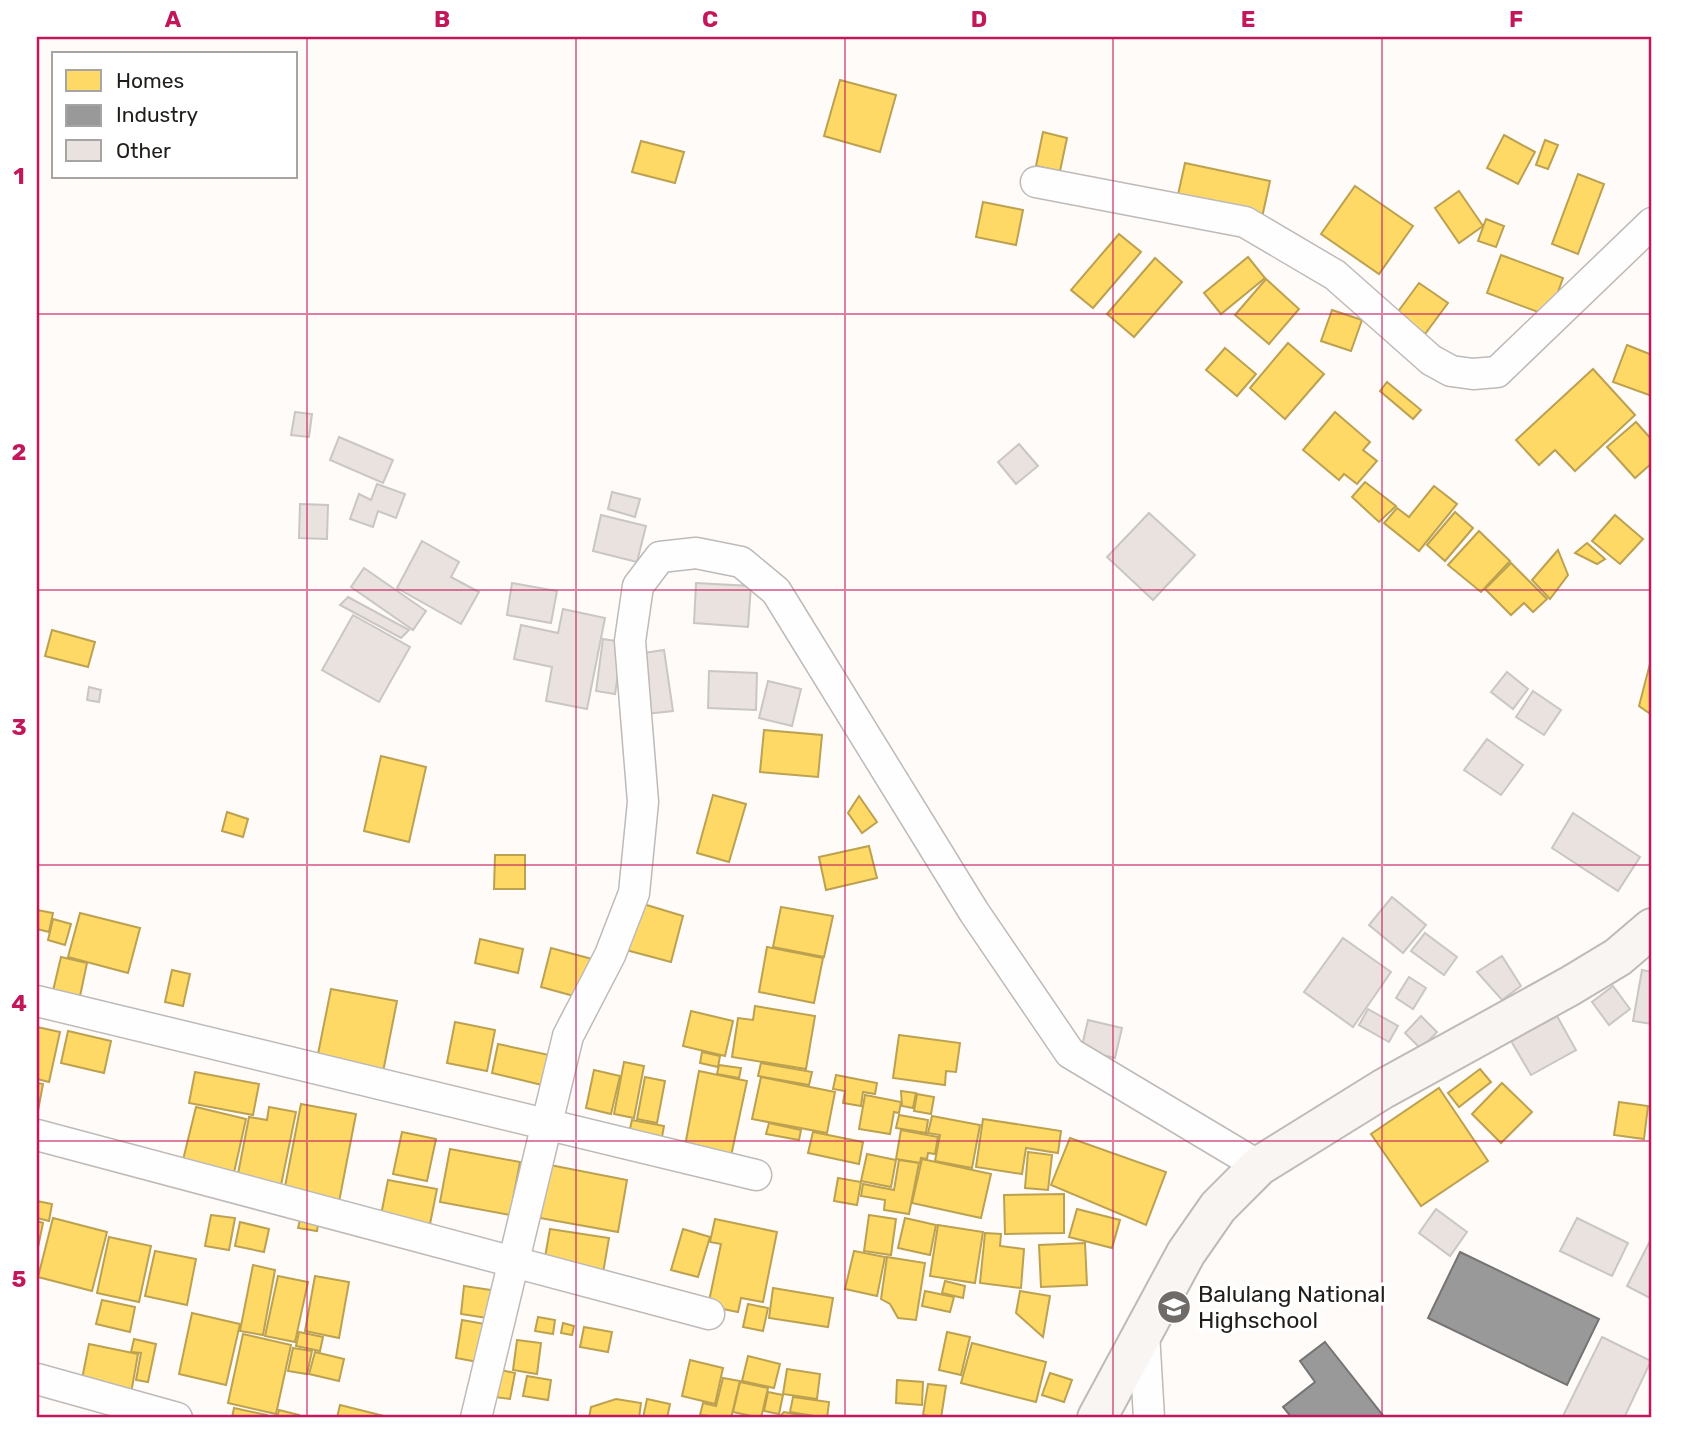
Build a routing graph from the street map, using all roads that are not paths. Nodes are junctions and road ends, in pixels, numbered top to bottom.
1 (1036, 183) dead end
2 (1652, 223) edge
3 (1651, 933) edge
4 (37, 1001) edge
5 (546, 1124) junction
6 (37, 1135) edge
7 (1259, 1166) junction
8 (756, 1175) dead end
9 (514, 1262) junction
10 (709, 1314) dead end
11 (1144, 1333) junction
12 (37, 1379) edge
13 (177, 1418) edge
14 (476, 1418) edge
15 (1097, 1418) edge
16 (1149, 1418) edge

1 - 2 street
3 - 7 street
4 - 5 street
5 - 7 street
5 - 8 street
5 - 9 street
6 - 9 street
7 - 11 street
9 - 10 street
9 - 14 street
11 - 15 street
11 - 16 street
12 - 13 street

